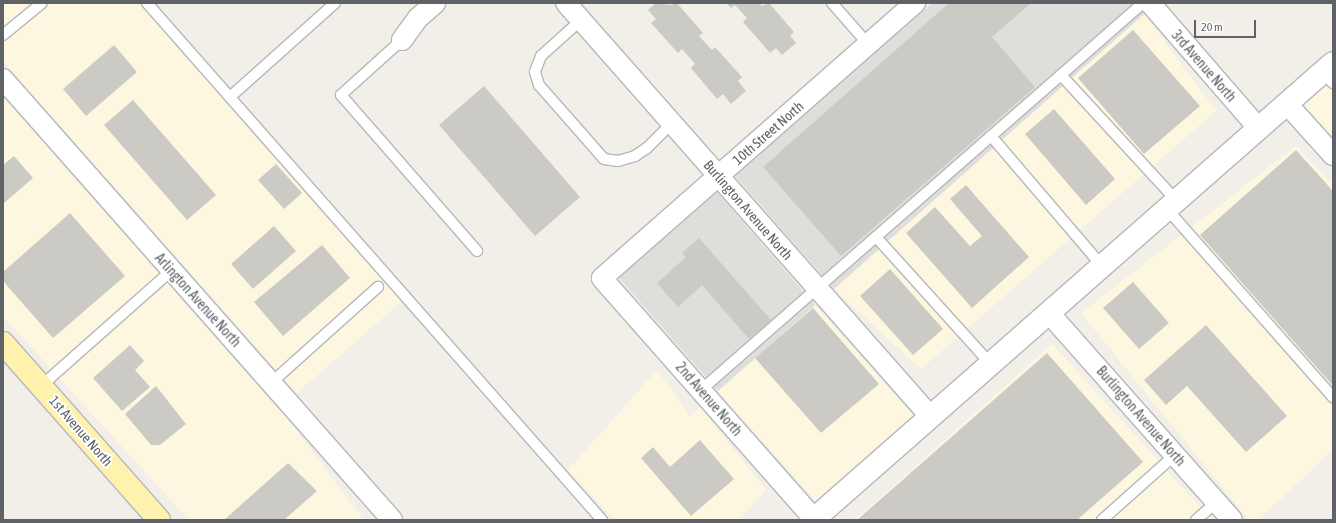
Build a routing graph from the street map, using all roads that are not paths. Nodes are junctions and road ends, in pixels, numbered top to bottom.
1 (42, 3) edge
2 (147, 3) edge
3 (335, 3) edge
4 (435, 3) edge
5 (566, 3) edge
6 (832, 3) edge
7 (915, 3) edge
8 (1143, 3) edge
9 (1150, 3) edge
10 (582, 20) junction
11 (3, 35) edge
12 (402, 40) joint
13 (868, 44) junction
14 (1330, 73) edge
15 (1061, 75) junction
16 (3, 79) edge
17 (230, 97) junction
18 (1287, 104) junction
19 (672, 123) junction
20 (1259, 129) junction
21 (991, 136) junction
22 (1330, 146) edge
23 (718, 176) junction
24 (1172, 205) junction
25 (876, 237) junction
26 (477, 251) dead end
27 (1102, 266) junction
28 (172, 270) junction
29 (602, 278) joint
30 (378, 287) dead end
31 (817, 288) junction
32 (1049, 313) junction
33 (3, 342) edge
34 (990, 363) junction
35 (271, 383) junction
36 (41, 386) junction
37 (701, 390) junction
38 (1333, 397) edge
39 (931, 417) junction
40 (1175, 455) junction
41 (1217, 502) junction
42 (159, 520) edge
43 (392, 520) edge
44 (602, 520) edge
45 (814, 520) edge
46 (1102, 520) edge
47 (1196, 520) edge
48 (1232, 520) edge

1 - 11 lane
2 - 17 lane
3 - 17 lane
4 - 12 street
5 - 10 street, Burlington Avenue North
6 - 13 lane
7 - 13 street, 10th Street North
8 - 15 lane
9 - 20 street, 3rd Avenue North
10 - 19 street, Burlington Avenue North
10 - 19 lane
12 - 26 lane
13 - 23 street, 10th Street North
14 - 18 main road
15 - 21 lane
15 - 24 lane
16 - 28 street, Arlington Avenue North
17 - 44 lane
18 - 20 main road
18 - 22 street
19 - 23 street, Burlington Avenue North
20 - 24 main road
21 - 25 lane
21 - 27 lane
23 - 29 street, 10th Street North
23 - 31 street, Burlington Avenue North
24 - 27 main road
24 - 38 lane
25 - 31 lane
25 - 34 lane
27 - 32 main road
28 - 35 street, Arlington Avenue North
28 - 36 lane
29 - 37 street, 2nd Avenue North
30 - 35 lane
31 - 37 lane
31 - 39 street, Burlington Avenue North
32 - 34 main road
32 - 40 street, Burlington Avenue North
33 - 36 main road, 1st Avenue North
34 - 39 main road
35 - 43 street, Arlington Avenue North
36 - 42 main road, 1st Avenue North
37 - 45 street, 2nd Avenue North
39 - 45 main road
40 - 41 street, Burlington Avenue North
40 - 46 lane
41 - 47 lane
41 - 48 street, Burlington Avenue North

